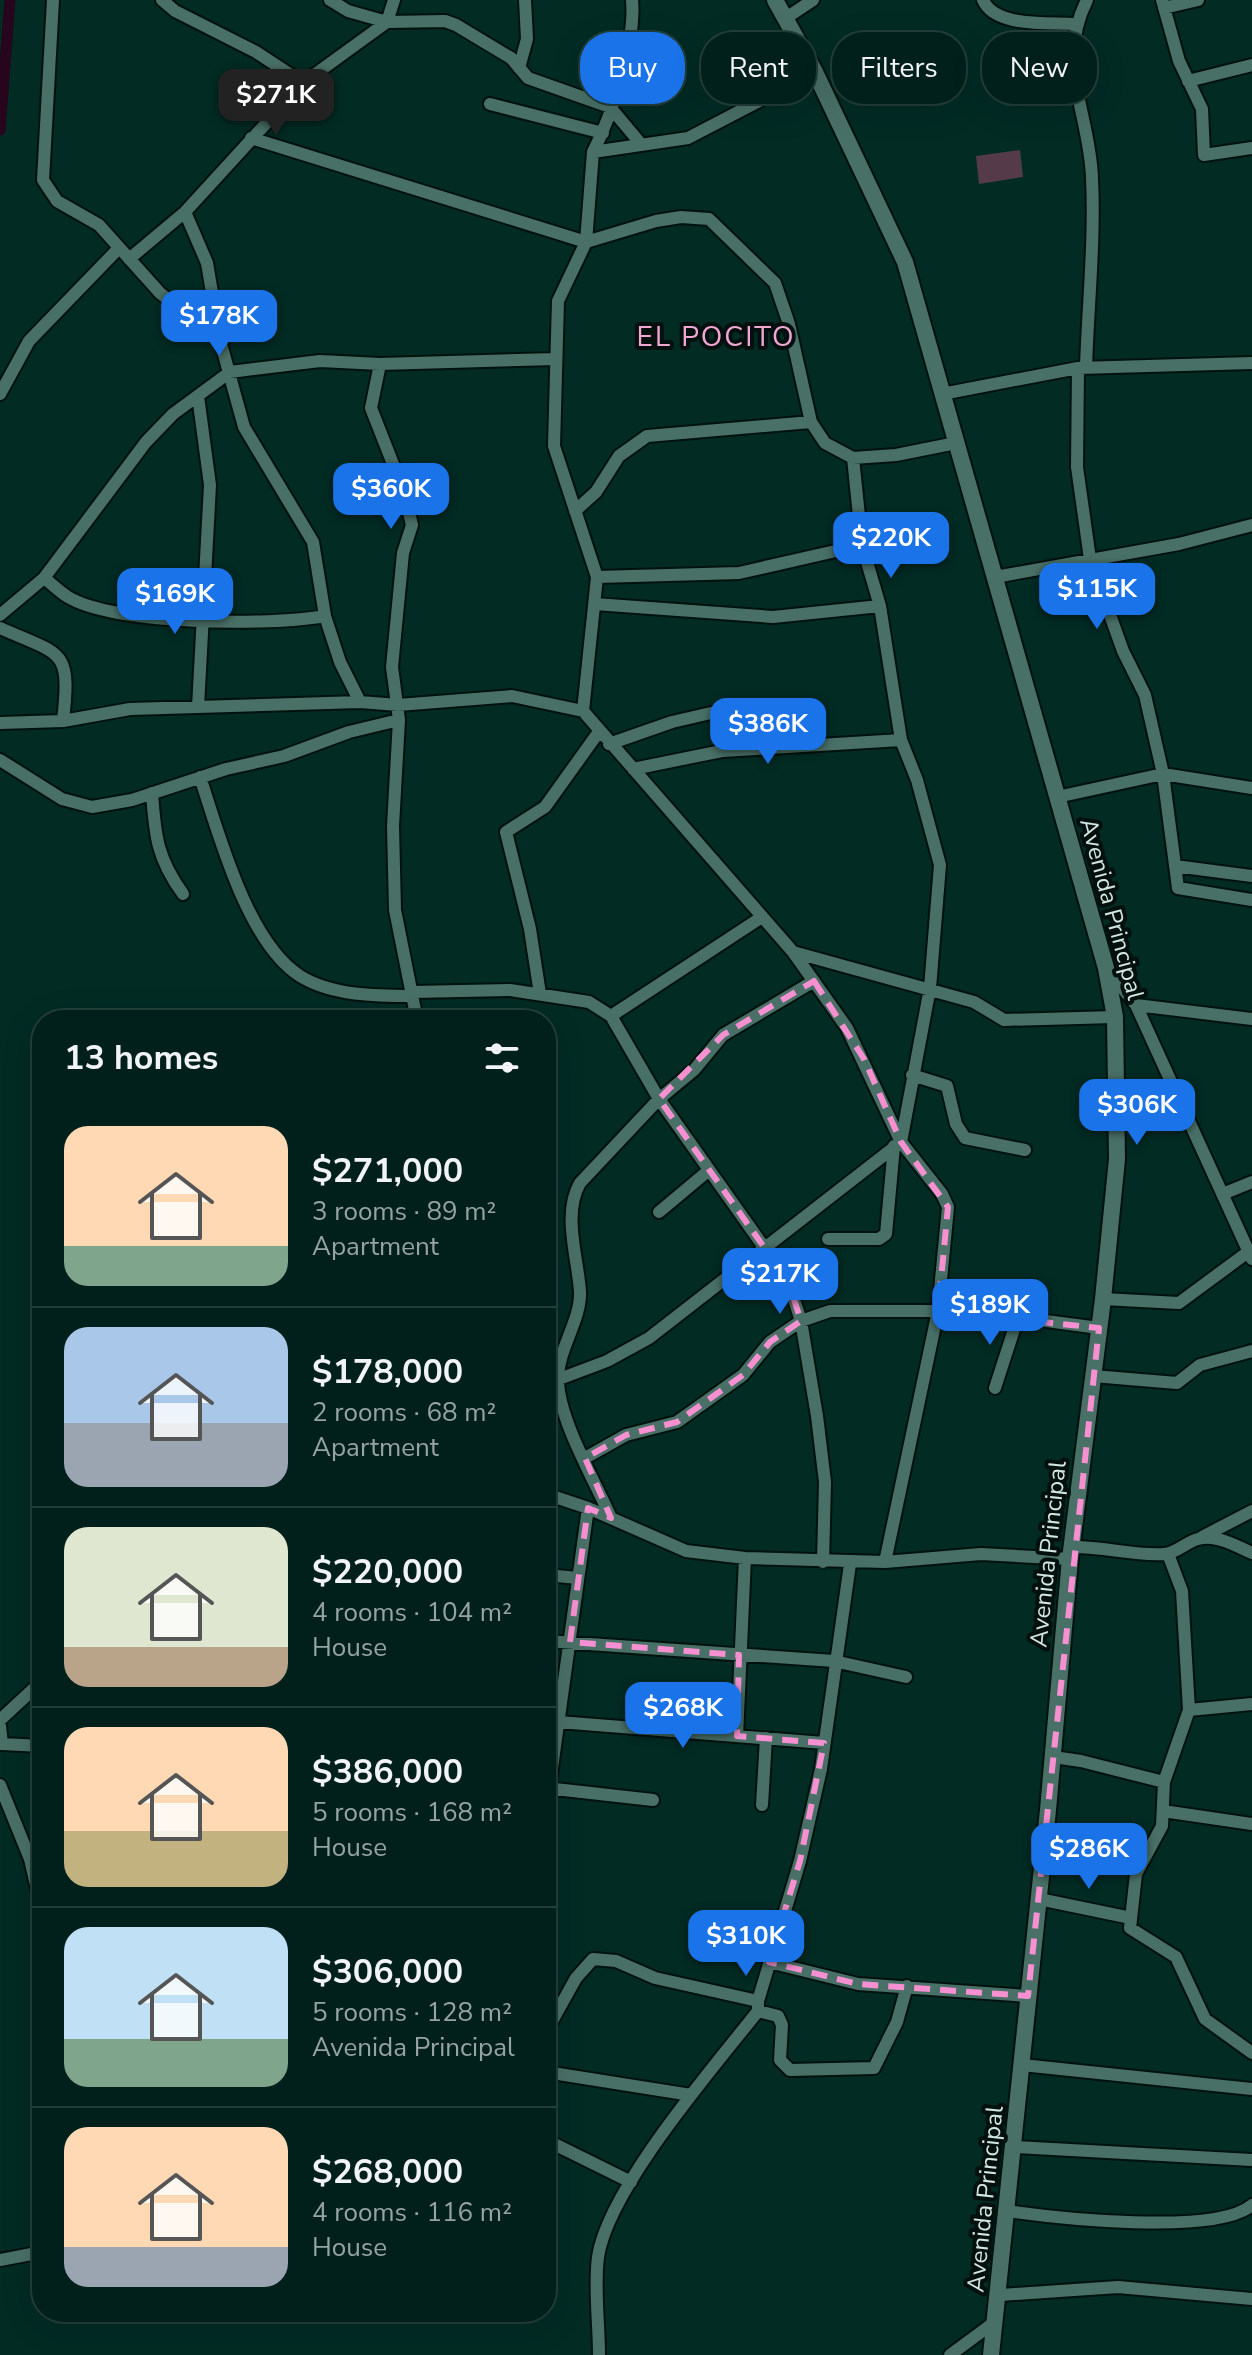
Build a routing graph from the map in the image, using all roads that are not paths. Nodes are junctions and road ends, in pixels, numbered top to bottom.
1 (53, 0) edge
2 (162, 0) edge
3 (330, 0) edge
4 (394, 0) edge
5 (525, 0) edge
6 (632, 0) edge
7 (775, 0) edge
8 (813, 0) edge
9 (983, 0) edge
10 (1087, 0) edge
11 (1198, 0) edge
12 (1163, 4) edge
13 (786, 18) junction
14 (387, 22) junction
15 (1075, 24) junction
16 (794, 32) edge
17 (1252, 65) edge
18 (519, 68) junction
19 (816, 74) edge
20 (1188, 81) junction
21 (303, 83) junction
22 (490, 104) dead end
23 (753, 104) edge
24 (610, 107) junction
25 (603, 133) junction
26 (251, 138) junction
27 (641, 144) junction
28 (1252, 148) edge
29 (593, 152) junction
30 (185, 212) junction
31 (586, 242) junction
32 (119, 248) junction
33 (129, 259) junction
34 (220, 340) junction
35 (556, 359) junction
36 (1252, 363) edge
37 (380, 364) junction
38 (1082, 368) junction
39 (230, 372) junction
40 (0, 394) edge
41 (942, 394) junction
42 (198, 396) junction
43 (811, 422) junction
44 (956, 443) junction
45 (853, 458) junction
46 (575, 511) junction
47 (1252, 525) edge
48 (862, 545) junction
49 (1090, 559) junction
50 (597, 577) junction
51 (995, 577) junction
52 (44, 578) junction
53 (595, 604) junction
54 (880, 606) junction
55 (0, 615) edge
56 (325, 616) junction
57 (200, 621) junction
58 (0, 628) edge
59 (360, 702) junction
60 (398, 705) junction
61 (198, 707) junction
62 (737, 707) dead end
63 (583, 711) junction
64 (399, 720) junction
65 (63, 721) junction
66 (0, 723) edge
67 (598, 733) junction
68 (901, 740) junction
69 (609, 744) junction
70 (0, 760) edge
71 (633, 769) junction
72 (1163, 774) junction
73 (200, 777) junction
74 (1252, 788) edge
75 (152, 793) junction
76 (1057, 797) junction
77 (1175, 866) junction
78 (1252, 876) edge
79 (183, 894) dead end
80 (1252, 900) edge
81 (762, 917) junction
82 (793, 952) junction
83 (1106, 968) junction
84 (814, 981) junction
85 (930, 988) junction
86 (412, 994) junction
87 (540, 994) junction
88 (1136, 1005) junction
89 (415, 1010) edge
90 (611, 1016) junction
91 (1115, 1017) junction
92 (1252, 1019) edge
93 (912, 1075) junction
94 (659, 1099) junction
95 (897, 1144) junction
96 (1025, 1150) dead end
97 (708, 1171) junction
98 (1252, 1182) edge
99 (1225, 1193) junction
100 (659, 1212) dead end
101 (828, 1239) dead end
102 (764, 1245) junction
103 (1250, 1255) edge
104 (1103, 1299) junction
105 (938, 1311) junction
106 (1018, 1317) junction
107 (801, 1321) junction
108 (1099, 1328) junction
109 (1252, 1351) edge
110 (556, 1370) edge
111 (1093, 1376) junction
112 (556, 1380) edge
113 (995, 1388) dead end
114 (556, 1392) edge
115 (585, 1458) junction
116 (556, 1497) edge
117 (588, 1508) junction
118 (1252, 1511) edge
119 (611, 1518) junction
120 (1199, 1539) junction
121 (1070, 1553) junction
122 (1252, 1553) edge
123 (1168, 1554) junction
124 (745, 1558) junction
125 (823, 1562) junction
126 (885, 1562) junction
127 (850, 1564) junction
128 (556, 1576) edge
129 (578, 1578) junction
130 (556, 1641) edge
131 (570, 1642) junction
132 (739, 1655) junction
133 (834, 1661) junction
134 (906, 1677) dead end
135 (32, 1691) edge
136 (556, 1703) edge
137 (1252, 1704) edge
138 (1189, 1710) junction
139 (556, 1721) edge
140 (0, 1723) edge
141 (737, 1736) junction
142 (766, 1738) junction
143 (824, 1743) junction
144 (32, 1746) edge
145 (1, 1747) edge
146 (1053, 1757) junction
147 (1164, 1782) junction
148 (0, 1785) edge
149 (556, 1789) edge
150 (653, 1800) dead end
151 (762, 1805) dead end
152 (1163, 1811) junction
153 (1252, 1824) edge
154 (32, 1868) edge
155 (1039, 1899) junction
156 (1131, 1918) junction
157 (769, 1962) junction
158 (907, 1986) junction
159 (1028, 1996) junction
160 (758, 2006) junction
161 (556, 2014) edge
162 (1252, 2053) edge
163 (1022, 2065) junction
164 (556, 2074) edge
165 (1252, 2089) edge
166 (691, 2095) junction
167 (556, 2145) edge
168 (1014, 2147) junction
169 (1252, 2160) edge
170 (631, 2182) junction
171 (1252, 2205) edge
172 (1007, 2211) junction
173 (32, 2254) edge
174 (0, 2260) edge
175 (1000, 2295) junction
176 (1252, 2299) edge
177 (996, 2321) junction
178 (599, 2355) edge
179 (950, 2355) edge
180 (991, 2355) edge

1 - 32 street
2 - 21 street
3 - 14 street
4 - 14 street
5 - 18 street
6 - 24 street
7 - 13 main road, Avenida Principal
8 - 13 street
9 - 15 street
10 - 15 street
11 - 12 street
12 - 20 street
13 - 16 main road, Avenida Principal
14 - 18 street
14 - 21 street
15 - 38 street
17 - 20 street
18 - 24 street
19 - 41 main road, Avenida Principal
20 - 28 street
21 - 26 street
22 - 25 street
23 - 27 street
24 - 25 street
24 - 27 street
25 - 29 street
26 - 30 street
26 - 31 street
27 - 29 street
29 - 31 street
30 - 33 street
30 - 34 street
31 - 35 street
31 - 43 street
32 - 33 street
32 - 40 street
33 - 34 street
34 - 39 street
35 - 37 street
35 - 46 street
36 - 38 street
37 - 39 street
37 - 60 street
38 - 41 street
38 - 49 street
39 - 42 street
39 - 56 street
41 - 44 main road, Avenida Principal
42 - 52 street
42 - 57 street
43 - 45 street
43 - 46 street
44 - 45 street
44 - 51 main road, Avenida Principal
45 - 48 street
46 - 50 street
47 - 49 street
48 - 50 street
48 - 54 street
49 - 51 street
49 - 72 street
50 - 53 street
51 - 76 main road, Avenida Principal
52 - 55 street
52 - 57 street
53 - 54 street
53 - 63 street
54 - 68 street
56 - 57 street
56 - 59 street
57 - 61 street
58 - 65 street
59 - 60 street
59 - 61 street
60 - 63 street
60 - 64 street
61 - 65 street
62 - 69 street
63 - 67 street
64 - 73 street
64 - 86 street
65 - 66 street
67 - 69 street
67 - 87 street
68 - 71 street
68 - 85 street
69 - 71 street
70 - 75 street
71 - 81 street
72 - 74 street
72 - 76 street
72 - 77 street
73 - 75 street
73 - 86 street
75 - 79 street
76 - 83 main road, Avenida Principal
77 - 78 street
77 - 80 street
81 - 82 street
81 - 90 street
82 - 84 street
82 - 85 street
83 - 88 street
83 - 91 main road, Avenida Principal
84 - 94 street
84 - 95 street
85 - 91 street
85 - 93 street
86 - 87 street
86 - 89 street
87 - 90 street
88 - 92 street
88 - 99 street
90 - 94 street
91 - 104 main road, Avenida Principal
93 - 95 street
93 - 96 street
94 - 97 street
94 - 110 street
95 - 101 street
95 - 102 street
95 - 105 street
97 - 100 street
97 - 102 street
98 - 99 street
99 - 103 street
102 - 107 street
102 - 112 street
103 - 104 street
104 - 108 main road, Avenida Principal
105 - 106 street
105 - 107 street
105 - 126 street
106 - 108 street
106 - 113 street
107 - 115 street
107 - 125 street
108 - 111 main road, Avenida Principal
109 - 111 street
111 - 121 main road, Avenida Principal
114 - 115 street
115 - 119 street
116 - 117 street
117 - 119 street
117 - 129 street
118 - 120 street
119 - 124 street
120 - 122 street
120 - 123 street
121 - 123 street
121 - 126 street
121 - 146 main road, Avenida Principal
123 - 138 street
124 - 125 street
124 - 132 street
125 - 127 street
126 - 127 street
127 - 133 street
128 - 129 street
129 - 131 street
130 - 131 street
131 - 132 street
131 - 136 street
132 - 133 street
132 - 141 street
133 - 134 street
133 - 143 street
135 - 140 street
137 - 138 street
138 - 147 street
139 - 141 street
140 - 145 street
141 - 142 street
142 - 143 street
142 - 151 street
143 - 157 street
144 - 145 street
146 - 147 street
146 - 155 main road, Avenida Principal
147 - 152 street
148 - 154 street
149 - 150 street
152 - 153 street
152 - 156 street
155 - 156 street
155 - 159 main road, Avenida Principal
156 - 162 street
157 - 158 street
157 - 160 street
158 - 159 street
158 - 160 street
159 - 163 main road, Avenida Principal
160 - 161 street
160 - 166 street
163 - 165 street
163 - 168 main road, Avenida Principal
164 - 166 street
166 - 170 street
167 - 170 street
168 - 169 street
168 - 172 main road, Avenida Principal
170 - 178 street
171 - 172 street
172 - 175 main road, Avenida Principal
173 - 174 street
175 - 176 street
175 - 177 main road, Avenida Principal
177 - 179 street
177 - 180 main road, Avenida Principal

